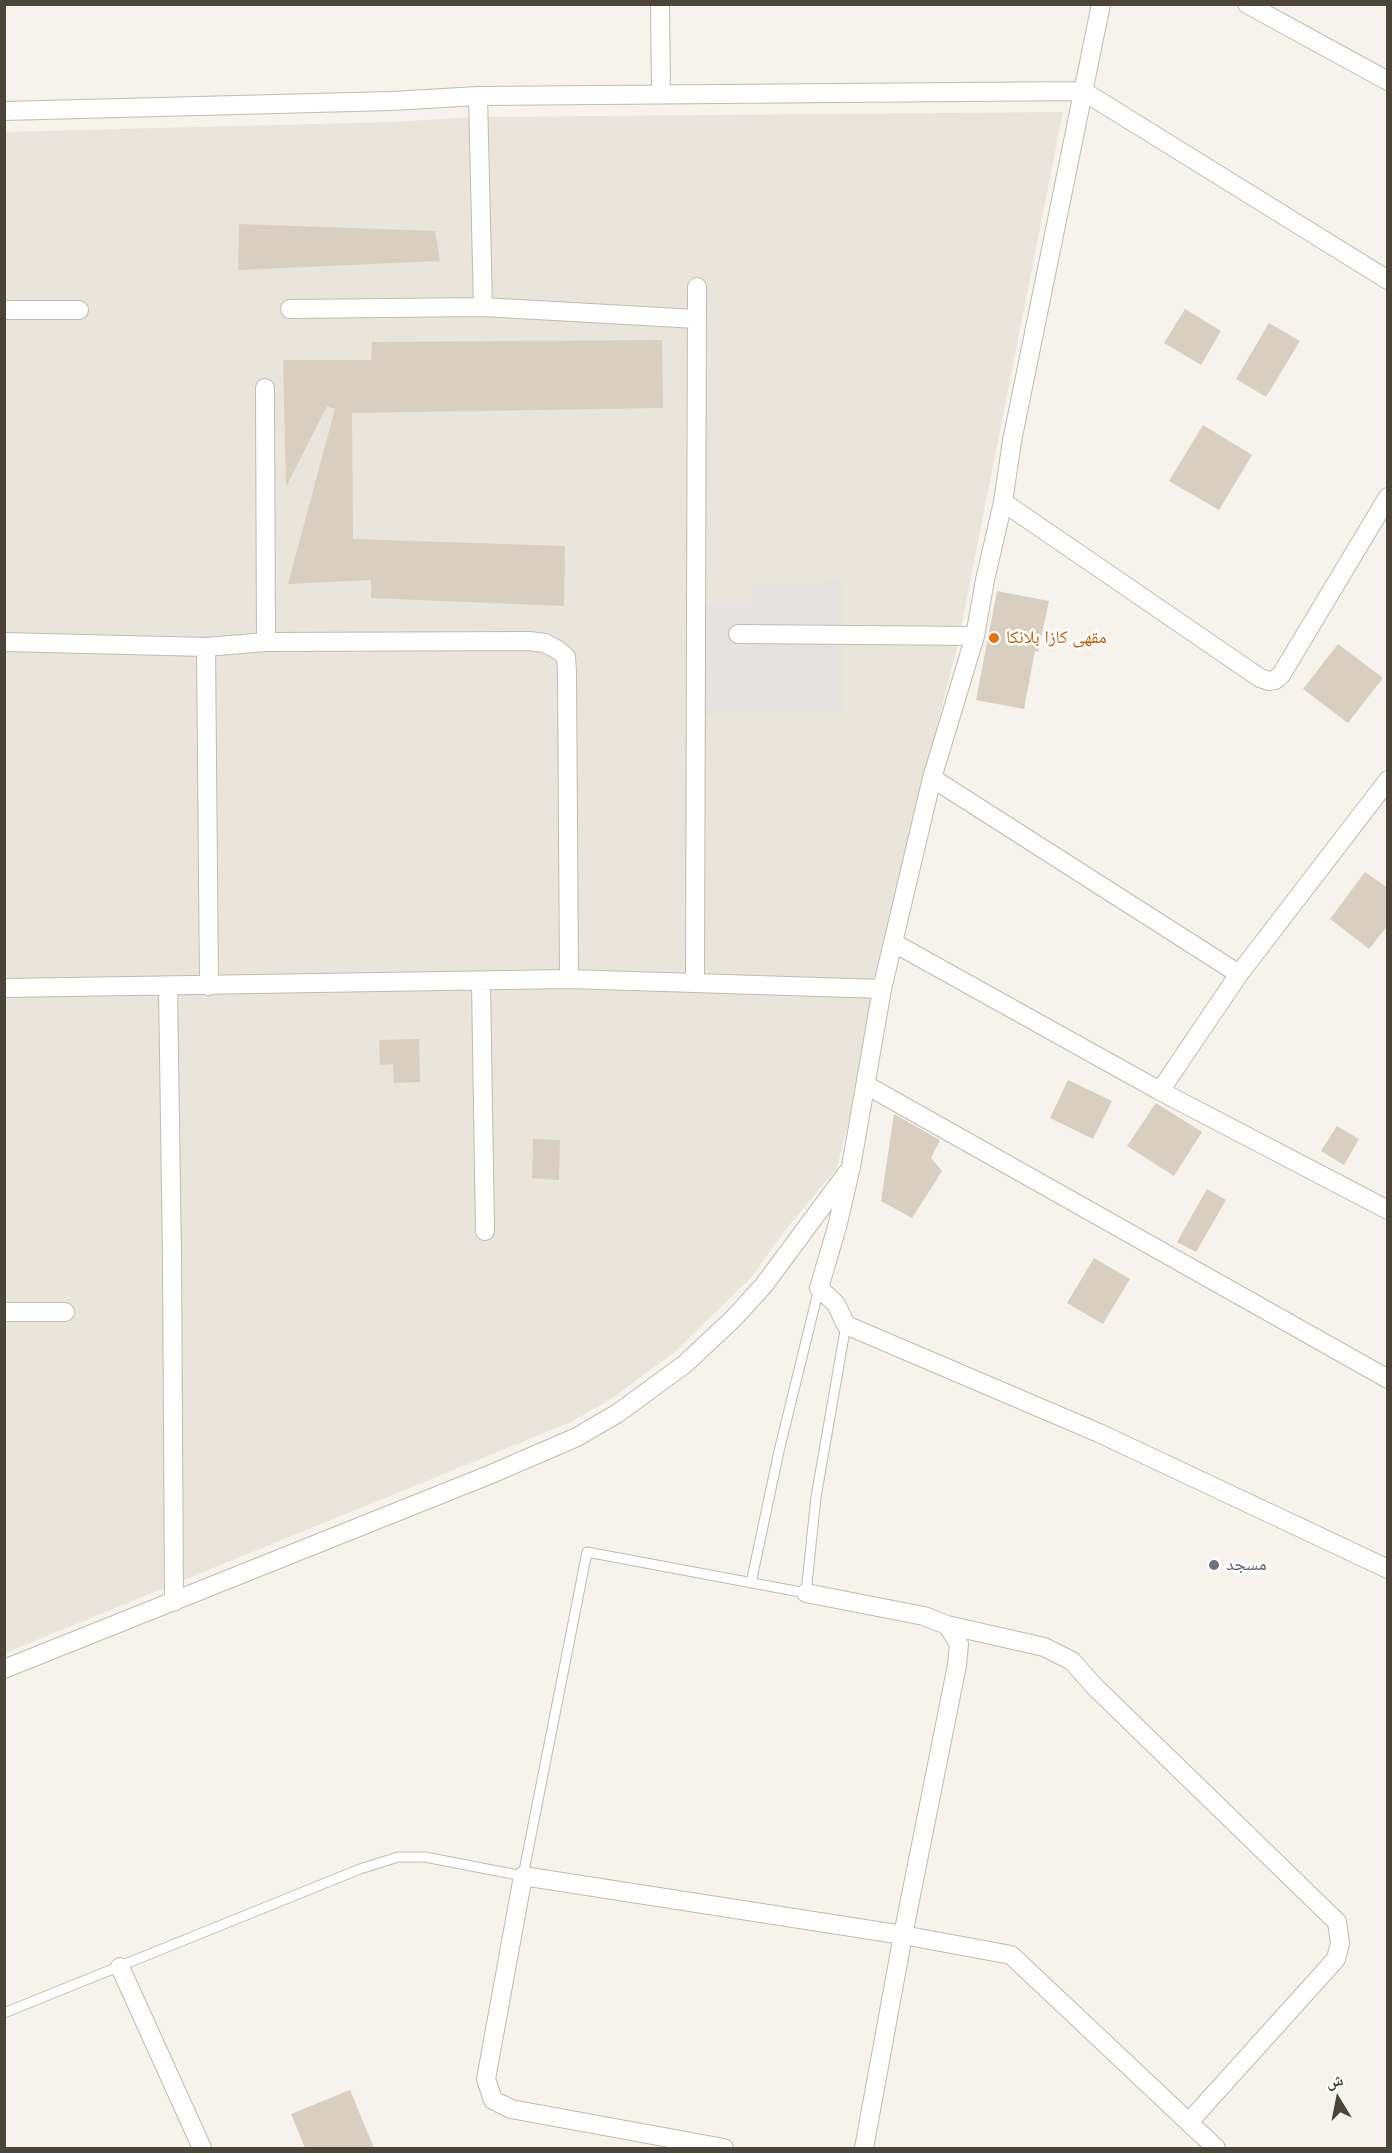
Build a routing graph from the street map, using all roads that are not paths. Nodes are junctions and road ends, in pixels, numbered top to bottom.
1 (660, 4) edge
2 (1101, 4) edge
3 (1247, 4) edge
4 (1388, 81) edge
5 (1083, 91) junction
6 (661, 93) junction
7 (478, 96) junction
8 (4, 111) edge
9 (1388, 280) edge
10 (697, 287) dead end
11 (483, 307) junction
12 (290, 309) dead end
13 (4, 310) edge
14 (79, 310) dead end
15 (697, 319) junction
16 (265, 388) dead end
17 (1388, 497) edge
18 (1003, 502) junction
19 (738, 634) dead end
20 (975, 636) junction
21 (4, 642) edge
22 (266, 642) junction
23 (206, 647) junction
24 (932, 778) junction
25 (1388, 780) edge
26 (894, 943) junction
27 (1239, 974) junction
28 (569, 979) junction
29 (481, 981) junction
30 (695, 982) junction
31 (209, 986) junction
32 (168, 987) junction
33 (4, 988) edge
34 (882, 989) junction
35 (866, 1085) junction
36 (1160, 1091) junction
37 (851, 1167) junction
38 (1388, 1210) edge
39 (485, 1231) dead end
40 (819, 1288) junction
41 (4, 1311) edge
42 (65, 1312) dead end
43 (846, 1325) junction
44 (1388, 1379) edge
45 (1388, 1569) edge
46 (751, 1582) junction
47 (806, 1593) junction
48 (174, 1602) junction
49 (947, 1625) junction
50 (4, 1669) edge
51 (523, 1876) junction
52 (903, 1935) junction
53 (120, 1967) junction
54 (4, 2013) edge
55 (1189, 2122) junction
56 (202, 2148) edge
57 (724, 2148) edge
58 (864, 2148) edge
59 (1216, 2148) edge

1 - 6 street
2 - 5 street
3 - 4 street
5 - 6 street
5 - 9 street
5 - 18 street
6 - 7 street
7 - 8 street
7 - 11 street
10 - 15 street
11 - 12 street
11 - 15 street
13 - 14 street
15 - 30 street
16 - 22 street
17 - 18 street
18 - 20 street
19 - 20 street
20 - 24 street
21 - 23 street
22 - 23 street
22 - 28 street
23 - 31 street
24 - 26 street
24 - 27 street
25 - 27 street
26 - 34 street
26 - 36 street
27 - 36 street
28 - 29 street
28 - 30 street
29 - 31 street
29 - 39 street
30 - 34 street
31 - 32 street
32 - 33 street
32 - 48 street
34 - 35 street
35 - 37 street
35 - 44 street
36 - 38 street
37 - 40 street
37 - 48 street
40 - 43 street
40 - 46 lane
41 - 42 street
43 - 45 street
43 - 47 lane
46 - 47 lane
46 - 51 lane
47 - 49 street
48 - 50 street
49 - 52 street
49 - 55 street
51 - 52 street
51 - 53 lane
51 - 57 street
52 - 55 street
52 - 58 street
53 - 54 lane
53 - 56 street
55 - 59 street

